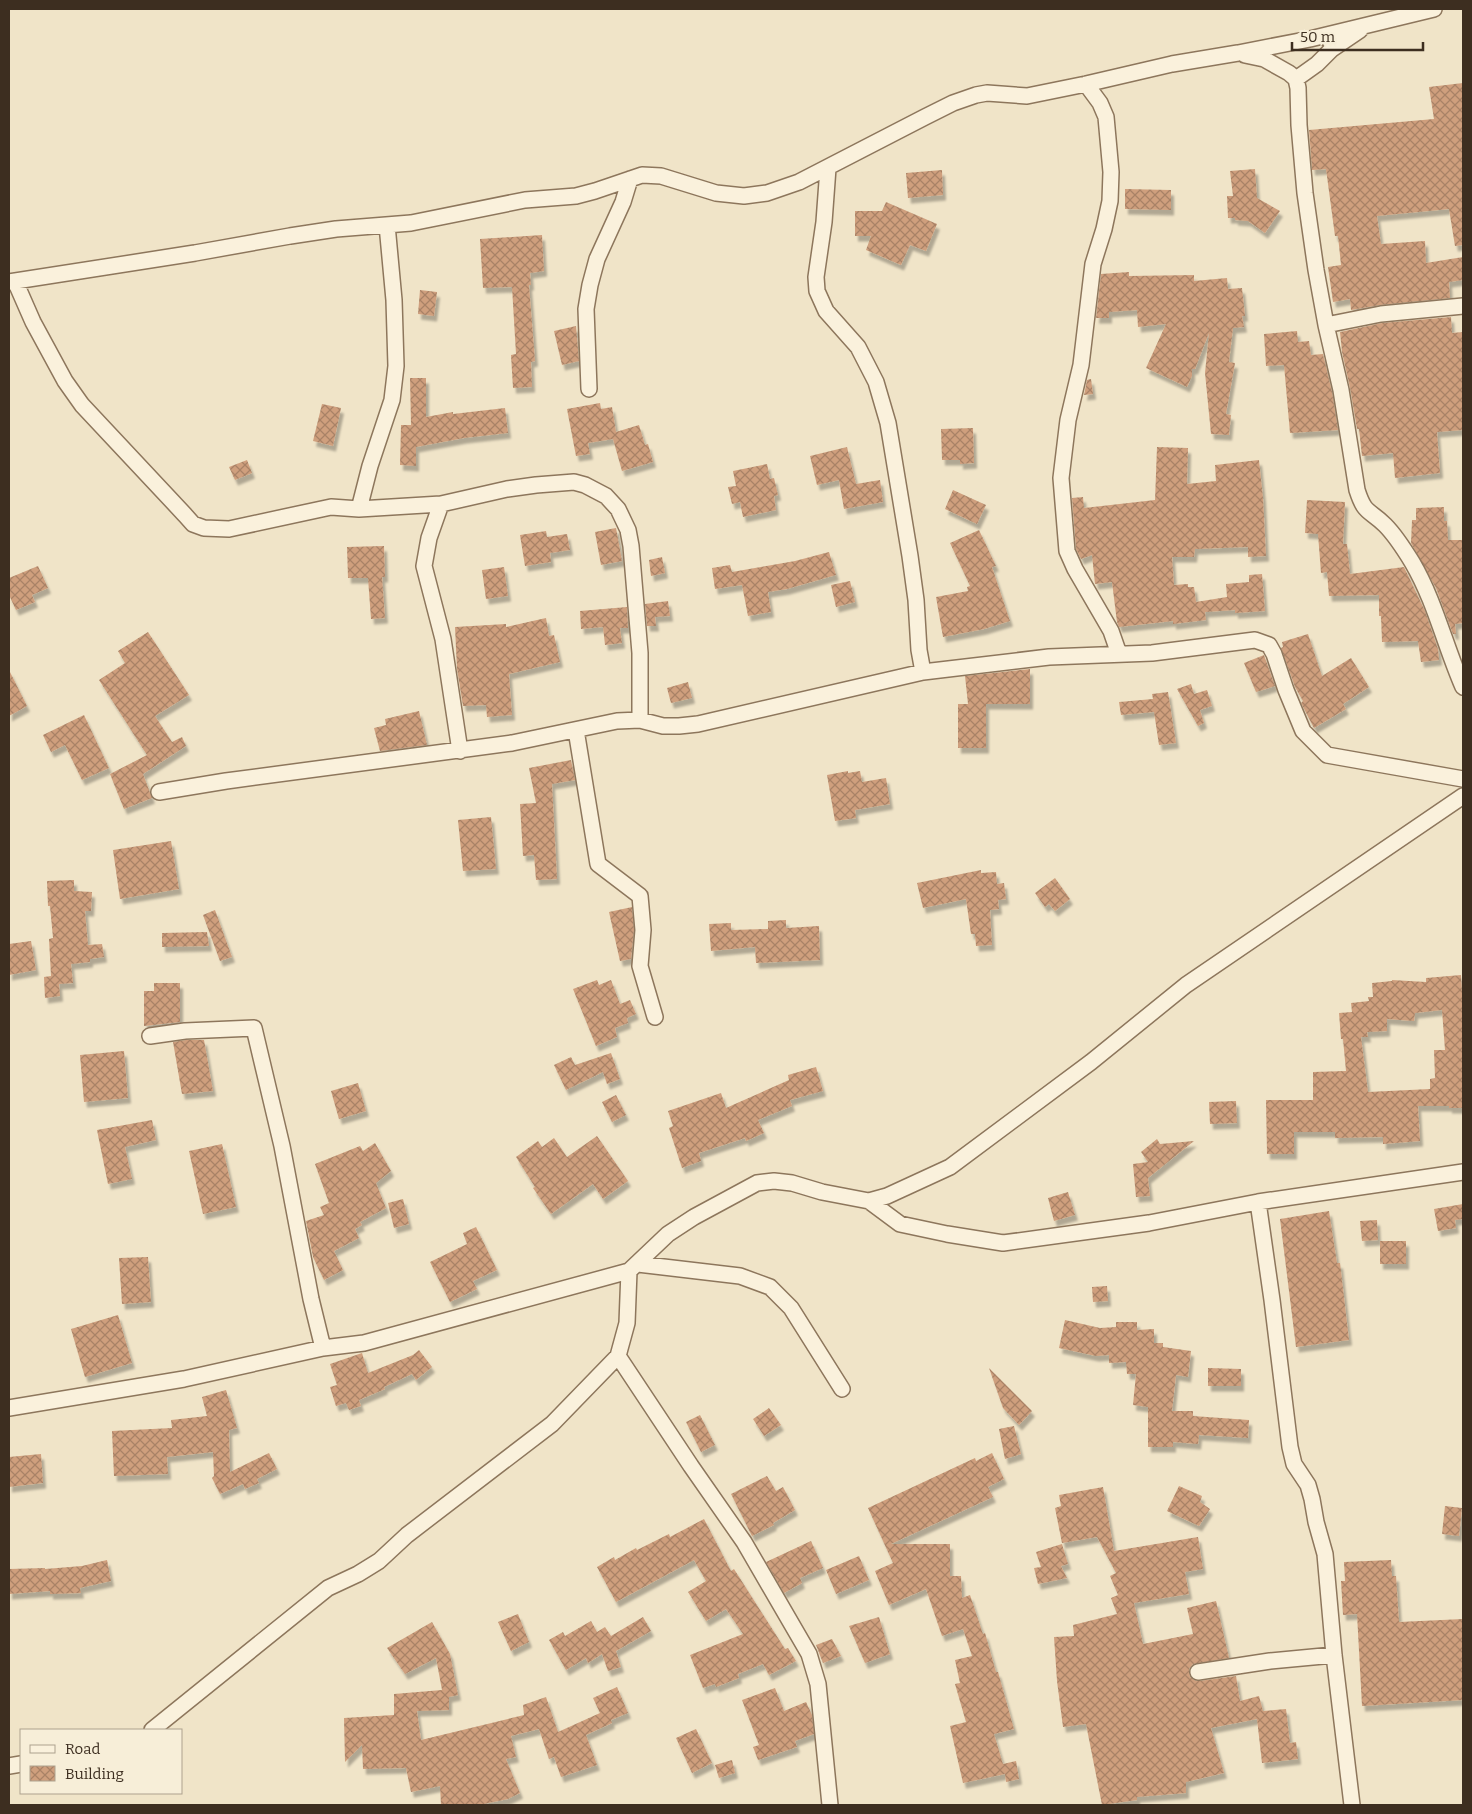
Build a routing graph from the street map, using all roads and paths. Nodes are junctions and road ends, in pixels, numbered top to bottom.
1 (1434, 9) edge
2 (1370, 23) junction
3 (1238, 53) junction
4 (1296, 79) junction
5 (1086, 84) junction
6 (828, 168) junction
7 (630, 179) junction
8 (387, 225) junction
9 (12, 281) edge
10 (1463, 306) edge
11 (1326, 325) junction
12 (589, 389) dead end
13 (441, 504) junction
14 (358, 509) junction
15 (1119, 654) junction
16 (923, 672) junction
17 (1463, 687) edge
18 (640, 720) junction
19 (576, 730) junction
20 (460, 751) junction
21 (1463, 778) edge
22 (159, 792) dead end
23 (1463, 796) edge
24 (656, 1018) dead end
25 (150, 1036) dead end
26 (1463, 1172) edge
27 (869, 1201) junction
28 (1258, 1202) junction
29 (634, 1267) junction
30 (323, 1348) junction
31 (618, 1356) junction
32 (842, 1389) dead end
33 (9, 1408) edge
34 (1334, 1655) junction
35 (1198, 1672) dead end
36 (153, 1729) edge
37 (830, 1805) edge
38 (1352, 1805) edge

1 - 2 street
2 - 3 street
2 - 4 street
3 - 4 street
3 - 5 street
4 - 11 street
5 - 6 street
5 - 15 street
6 - 7 street
6 - 16 street
7 - 8 street
7 - 12 street
8 - 9 street
8 - 14 street
9 - 14 street
10 - 11 street
11 - 17 street
13 - 14 street
13 - 18 street
13 - 20 street
15 - 16 street
15 - 21 street
16 - 18 street
18 - 19 street
19 - 20 street
19 - 24 street
20 - 22 street
23 - 27 street
25 - 30 street
26 - 28 street
27 - 28 street
27 - 29 street
28 - 34 street
29 - 30 street
29 - 31 street
29 - 32 street
30 - 33 street
31 - 36 street
31 - 37 street
34 - 35 street
34 - 38 street

